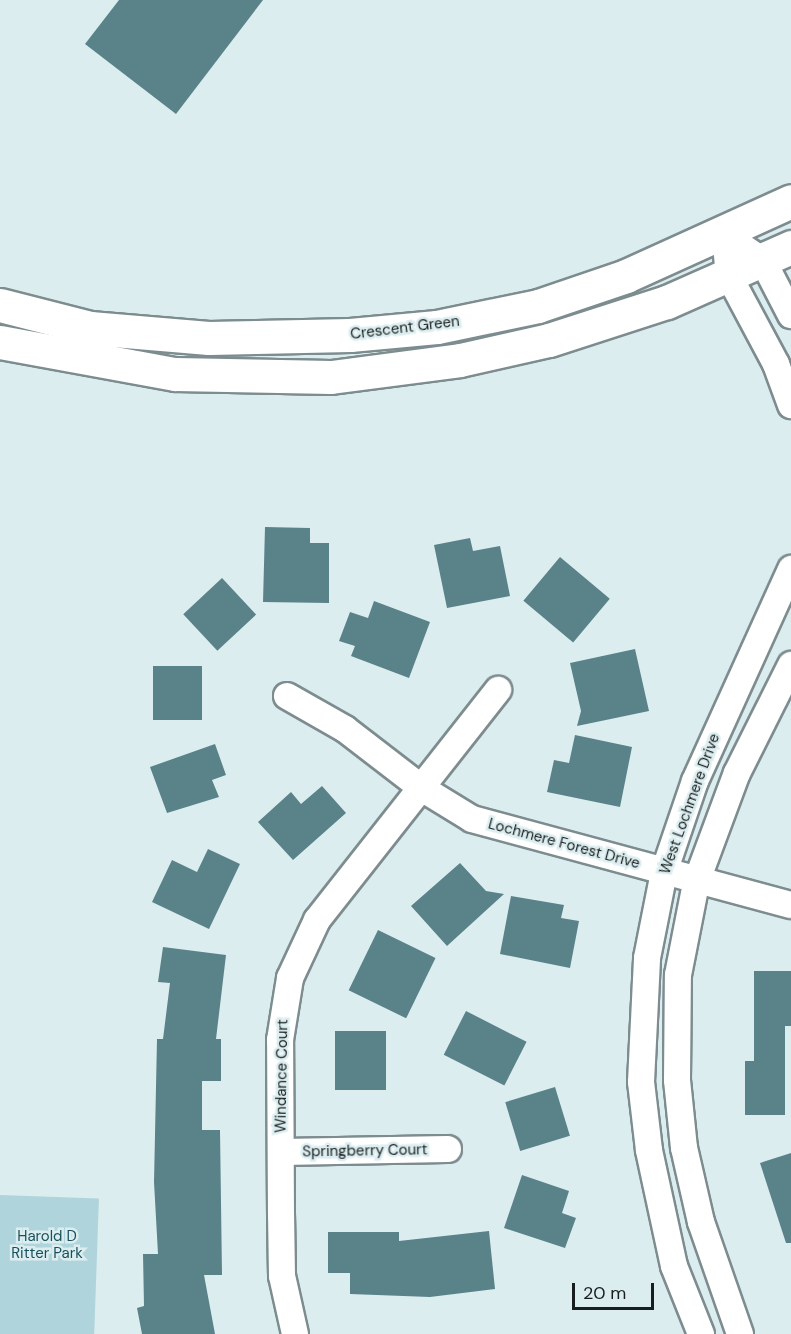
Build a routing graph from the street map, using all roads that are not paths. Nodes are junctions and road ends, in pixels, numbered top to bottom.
1 (791, 201) edge
2 (725, 235) junction
3 (777, 254) edge
4 (729, 276) junction
5 (0, 305) edge
6 (791, 315) edge
7 (0, 342) edge
8 (791, 405) edge
9 (791, 568) edge
10 (791, 665) edge
11 (498, 690) dead end
12 (287, 696) dead end
13 (423, 789) junction
14 (663, 872) junction
15 (696, 883) junction
16 (791, 905) edge
17 (448, 1149) dead end
18 (281, 1152) junction
19 (295, 1334) edge
20 (701, 1334) edge
21 (740, 1334) edge

1 - 2 street, Crescent Green
2 - 3 street
2 - 4 street
2 - 5 street, Crescent Green
3 - 4 street
3 - 6 street
4 - 7 street
4 - 8 street
9 - 14 street, West Lochmere Drive
10 - 15 street
11 - 13 street, Windance Court
12 - 13 street, Lochmere Forest Drive
13 - 14 street, Lochmere Forest Drive
13 - 18 street, Windance Court
14 - 15 street, Lochmere Forest Drive
14 - 20 street, West Lochmere Drive
15 - 16 street, Lochmere Forest Drive
15 - 21 street
17 - 18 street, Springberry Court
18 - 19 street, Windance Court

